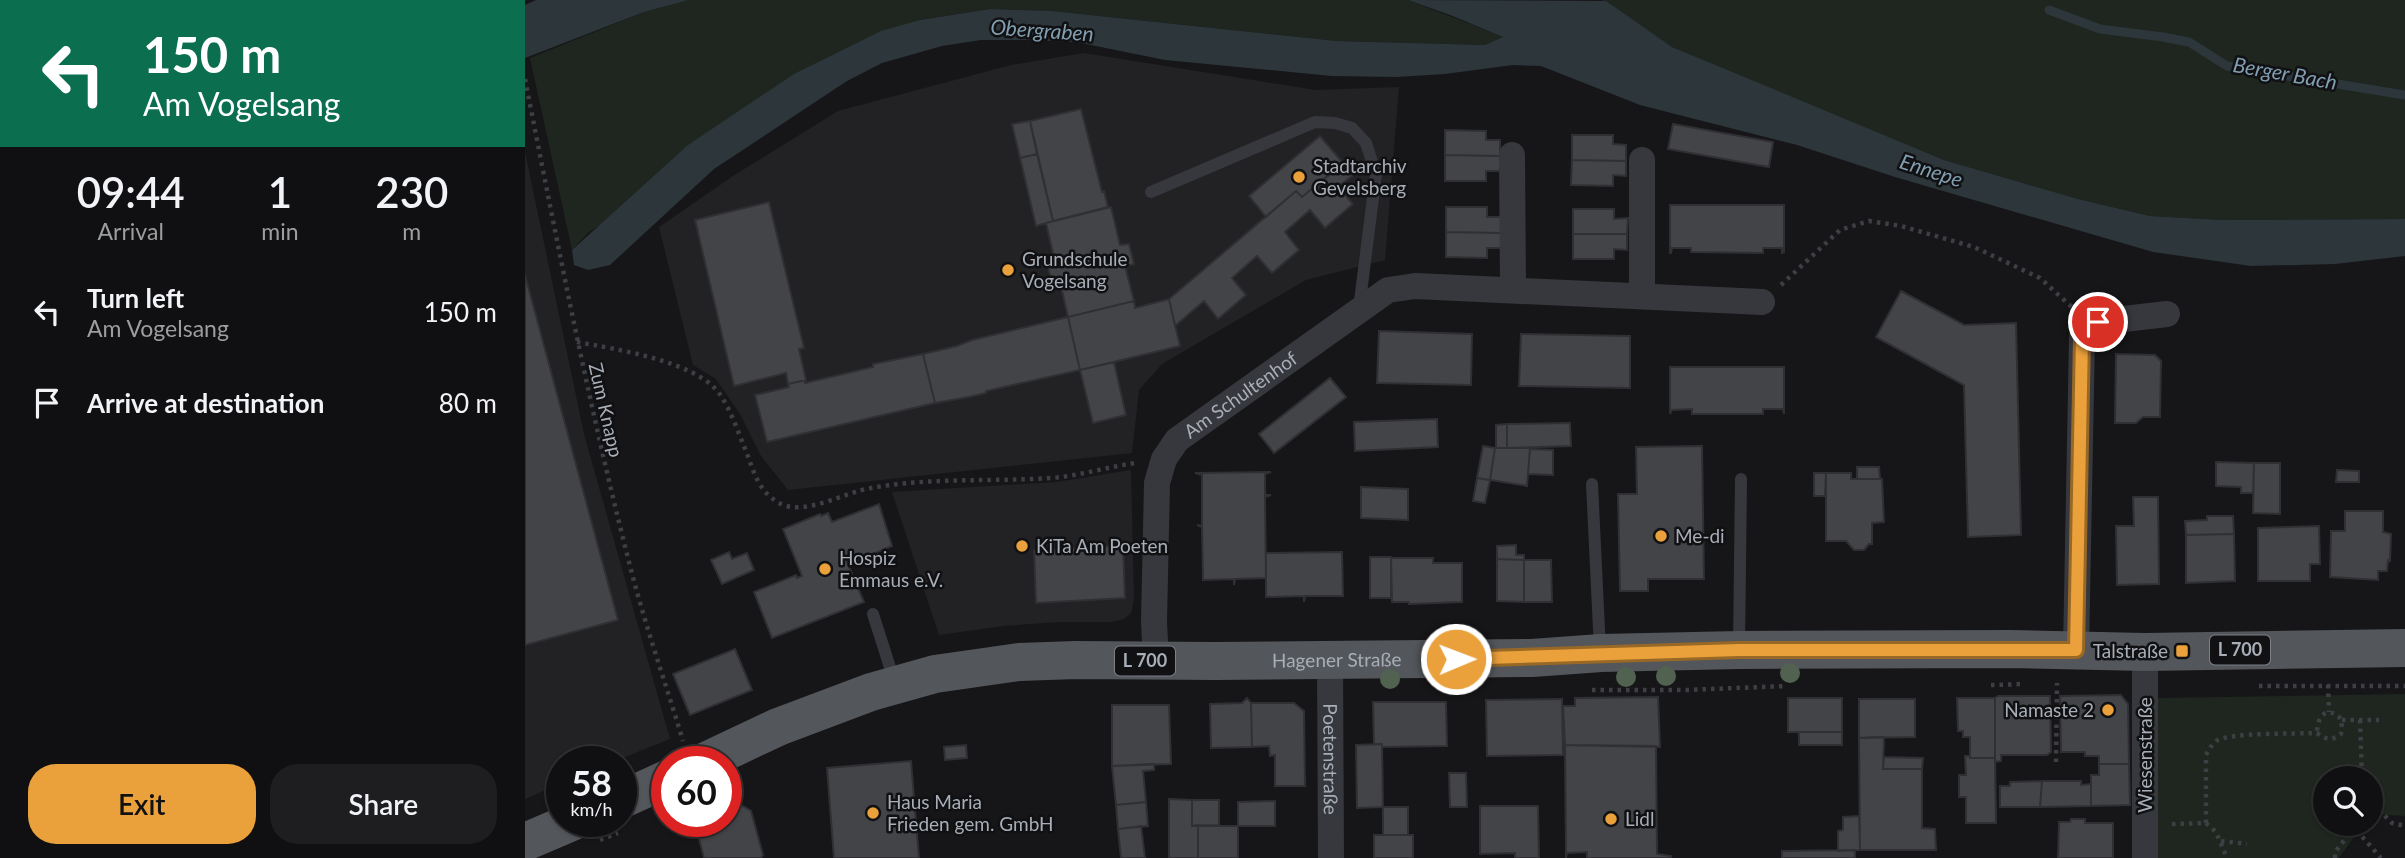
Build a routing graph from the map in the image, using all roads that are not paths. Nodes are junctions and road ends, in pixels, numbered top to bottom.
1 (1512, 155) dead end
2 (1642, 160) dead end
3 (1151, 192) dead end
4 (1513, 289) junction
5 (1642, 296) junction
6 (1762, 302) road end
7 (1359, 309) junction
8 (2167, 314) dead end
9 (1741, 479) dead end
10 (1592, 484) dead end
11 (873, 614) dead end
12 (2405, 648) edge
13 (1739, 650) junction
14 (2145, 652) junction
15 (1601, 653) junction
16 (1330, 660) junction
17 (1156, 662) junction
18 (2066, 664) junction
19 (895, 684) junction
20 (712, 746) edge
21 (651, 792) edge
22 (637, 803) edge
23 (557, 837) edge
24 (525, 842) edge
25 (1331, 858) edge
26 (2145, 858) edge

1 - 4 street
2 - 5 street
3 - 7 lane
4 - 5 street, Am Schultenhof
4 - 7 street, Am Schultenhof
5 - 6 street, Am Schultenhof
7 - 17 street, Am Schultenhof
8 - 18 street
9 - 13 lane
10 - 15 lane
11 - 19 lane
12 - 14 main road, Hagener Straße / L 700
13 - 15 main road, Hagener Straße / L 700
13 - 18 main road, Hagener Straße / L 700
14 - 18 main road, Hagener Straße / L 700
14 - 26 street, Wiesenstraße
15 - 16 main road, Hagener Straße / L 700
16 - 17 main road, Hagener Straße / L 700
16 - 25 street, Poetenstraße
17 - 19 main road, Hagener Straße / L 700
19 - 20 main road, Hagener Straße / L 700
21 - 22 main road
23 - 24 main road

